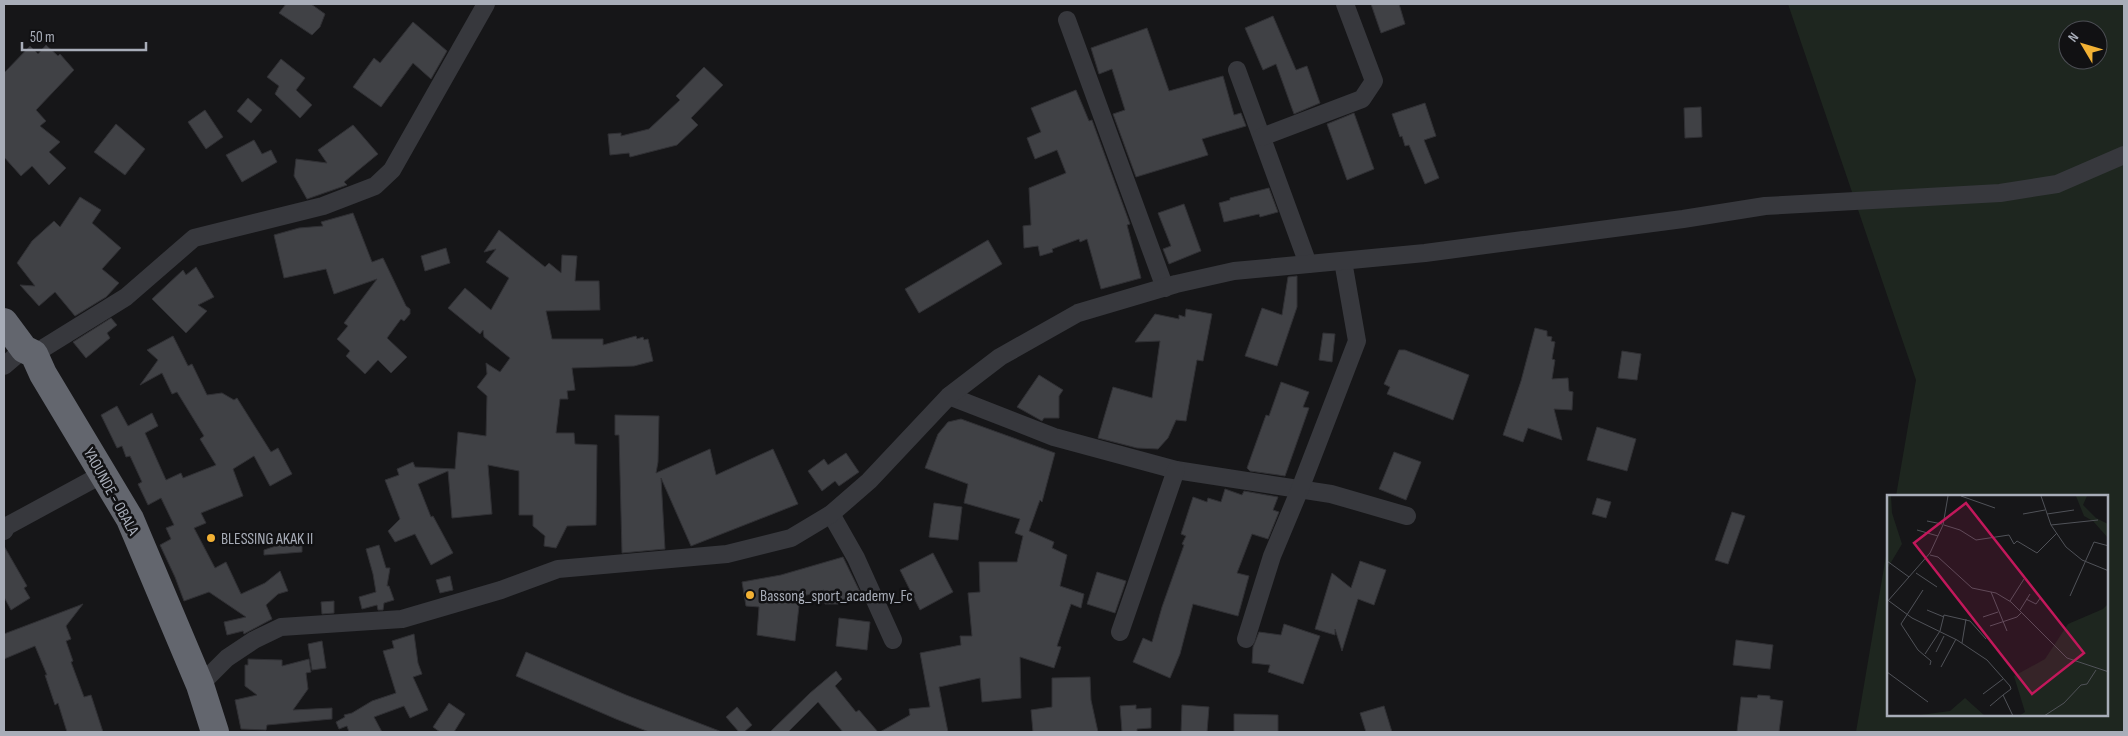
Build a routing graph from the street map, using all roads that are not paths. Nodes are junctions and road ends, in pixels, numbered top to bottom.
1 (486, 4) edge
2 (1345, 4) edge
3 (1067, 20) dead end
4 (1237, 70) dead end
5 (1262, 137) junction
6 (2124, 155) edge
7 (1343, 261) junction
8 (1308, 264) junction
9 (1166, 288) junction
10 (4, 322) edge
11 (21, 356) edge
12 (949, 396) junction
13 (1176, 470) junction
14 (103, 474) junction
15 (1300, 490) junction
16 (831, 514) junction
17 (1407, 516) dead end
18 (4, 531) edge
19 (1120, 632) dead end
20 (893, 640) dead end
21 (1246, 640) dead end
22 (200, 685) junction
23 (215, 732) edge

1 - 11 street
2 - 5 street
3 - 9 street
4 - 5 street
5 - 8 street
6 - 7 street
7 - 8 street
7 - 15 street
8 - 9 street
9 - 12 street
10 - 11 highway, YAOUNDE - OBALA
11 - 14 highway, YAOUNDE - OBALA
12 - 13 street
12 - 16 street
13 - 15 street
13 - 19 street
14 - 18 street
14 - 22 highway, YAOUNDE - OBALA
15 - 17 street
15 - 21 street
16 - 20 street
16 - 22 street
22 - 23 highway, YAOUNDE - OBALA

